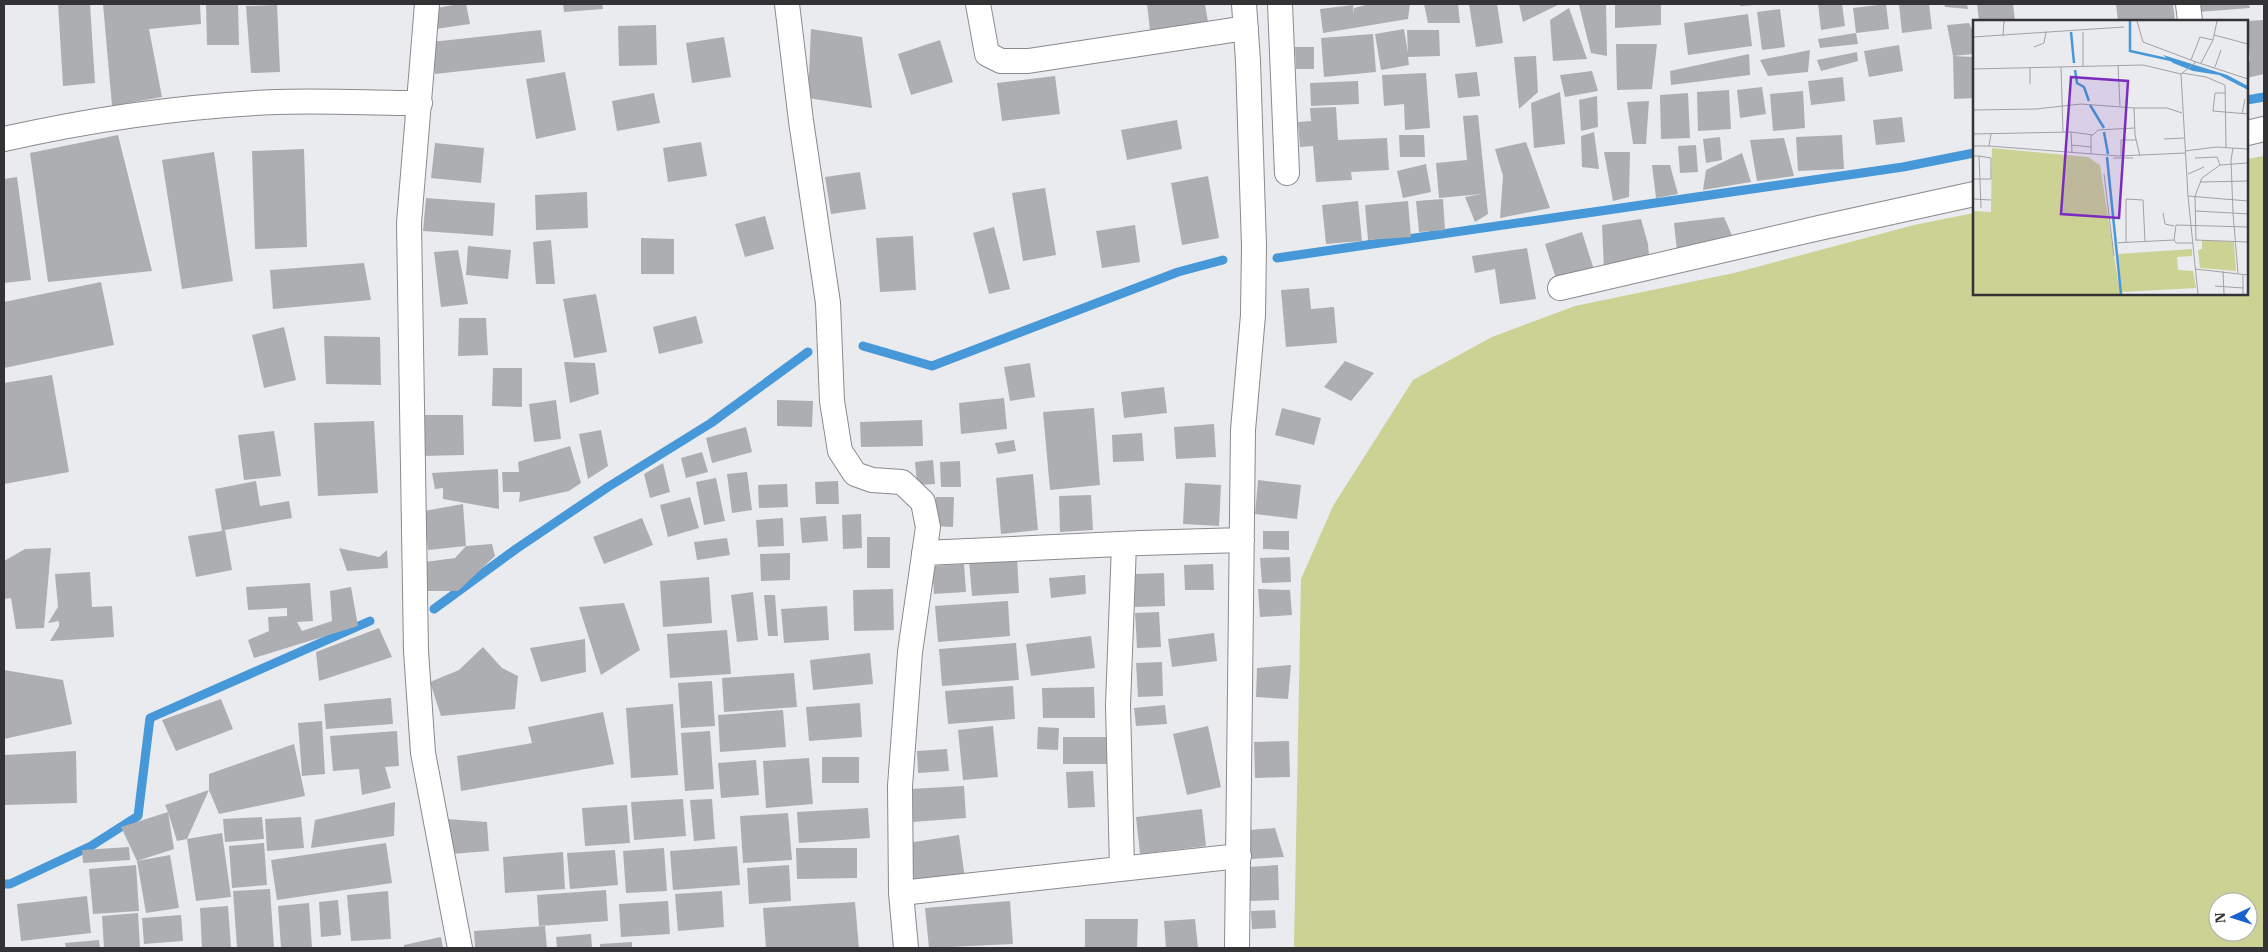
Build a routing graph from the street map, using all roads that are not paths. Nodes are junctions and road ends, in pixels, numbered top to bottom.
1 (427, 4) edge
2 (787, 4) edge
3 (978, 4) edge
4 (1244, 4) edge
5 (1280, 4) edge
6 (2188, 4) edge
7 (2190, 20) edge
8 (1246, 28) junction
9 (420, 103) junction
10 (2264, 128) edge
11 (2248, 132) edge
12 (4, 139) edge
13 (1287, 173) dead end
14 (1973, 194) edge
15 (1560, 288) dead end
16 (1242, 540) junction
17 (1124, 544) junction
18 (924, 553) junction
19 (1239, 856) junction
20 (1122, 868) junction
21 (901, 893) junction
22 (460, 948) edge
23 (906, 948) edge
24 (1237, 948) edge

1 - 9 street
2 - 18 street
3 - 8 street
4 - 8 street
5 - 13 street
6 - 7 street
8 - 16 street
9 - 12 street
9 - 22 street
10 - 11 street
14 - 15 street
16 - 17 street
16 - 19 street
17 - 18 street
17 - 20 street
18 - 21 street
19 - 20 street
19 - 24 street
20 - 21 street
21 - 23 street

